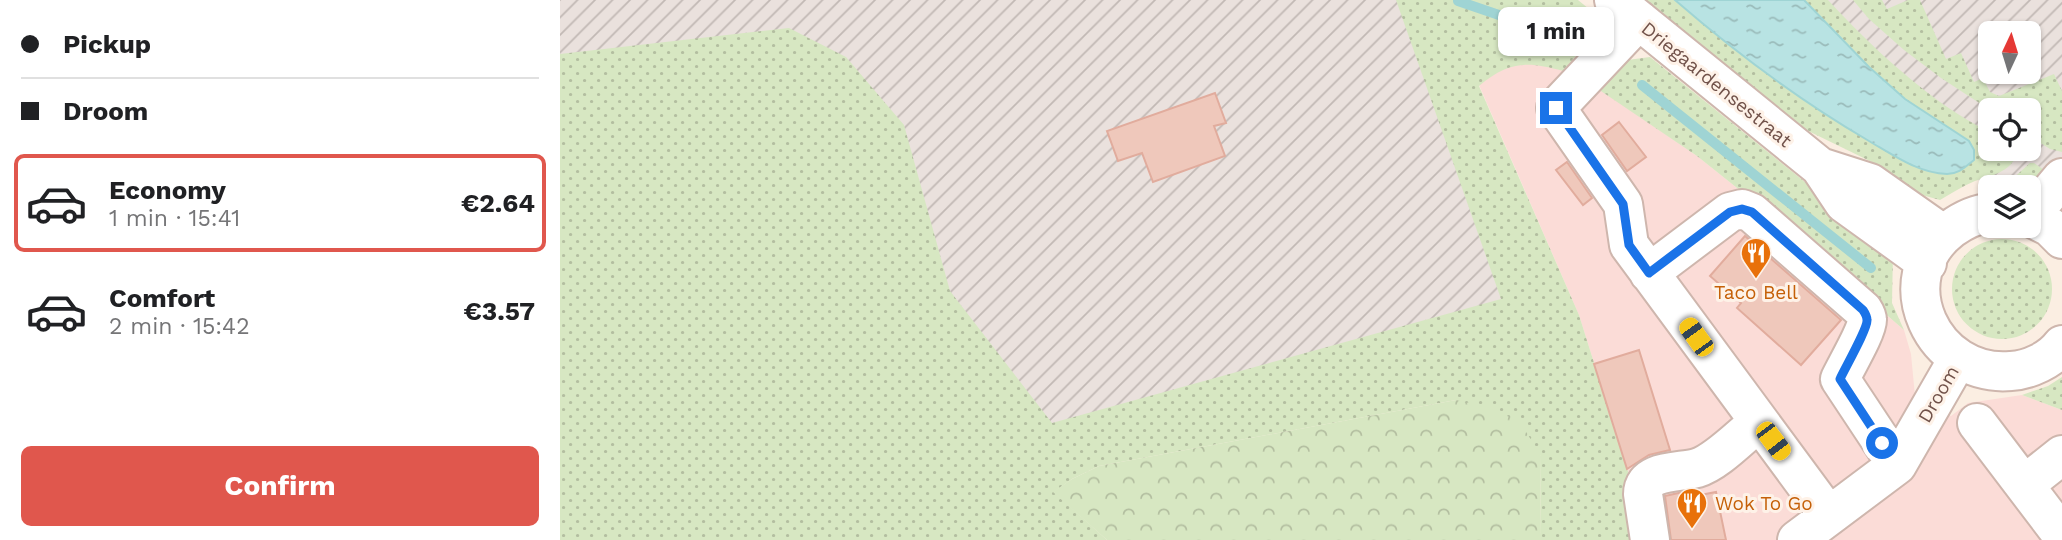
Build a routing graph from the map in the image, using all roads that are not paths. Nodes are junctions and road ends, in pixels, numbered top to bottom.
1 (1627, 10) edge
2 (2062, 178) edge
3 (2041, 202) edge
4 (1978, 217) edge
5 (2041, 223) edge
6 (2062, 239) edge
7 (1936, 249) junction
8 (1649, 273) junction
9 (2061, 348) edge
10 (1958, 359) junction
11 (1759, 422) junction
12 (1977, 422) dead end
13 (2062, 455) edge
14 (1897, 465) junction
15 (2024, 485) junction
16 (1829, 516) junction
17 (2062, 535) edge
18 (1650, 540) edge
19 (1797, 540) edge

1 - 7 street, Driegaardensestraat
1 - 8 street
2 - 3 street
4 - 7 street
5 - 6 street
7 - 10 street
8 - 11 street
8 - 14 street
9 - 10 street
10 - 14 street, Droom
11 - 16 street
11 - 18 street
12 - 15 street
13 - 15 street
14 - 16 street, Droom
15 - 17 street
16 - 19 street, Droom

